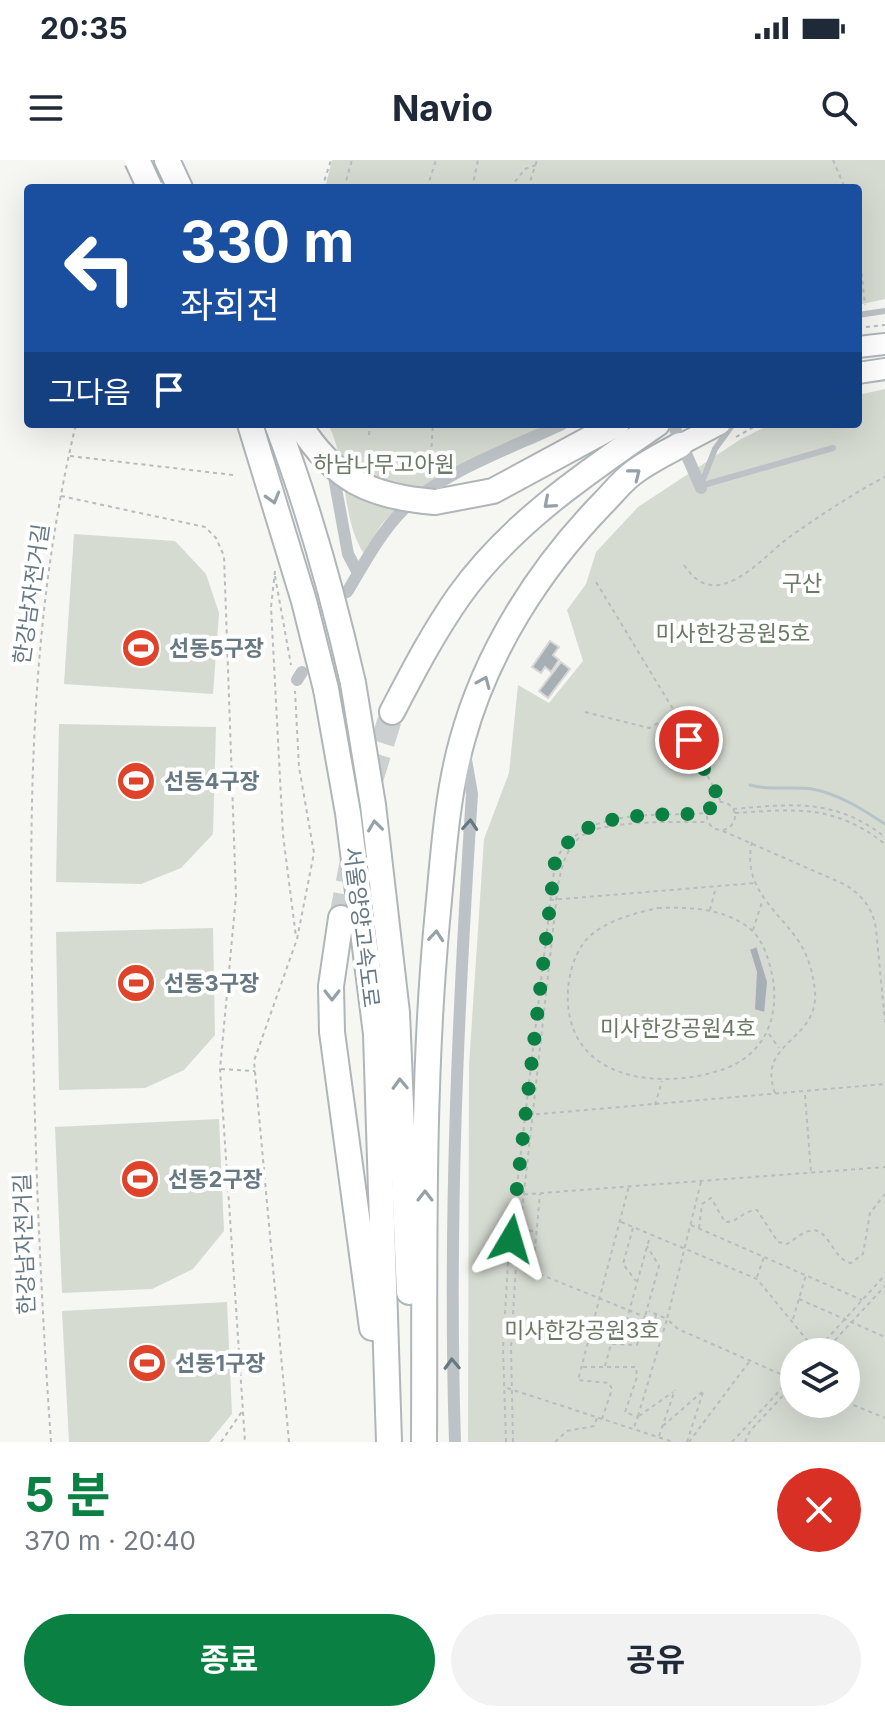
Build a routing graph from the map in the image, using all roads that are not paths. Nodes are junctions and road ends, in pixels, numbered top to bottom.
1 (137, 160) edge
2 (167, 160) edge
3 (148, 184) edge
4 (178, 184) edge
5 (885, 311) edge
6 (862, 315) edge
7 (885, 344) edge
8 (862, 347) edge
9 (885, 369) edge
10 (862, 372) edge
11 (251, 428) edge
12 (278, 428) edge
13 (302, 428) edge
14 (554, 428) edge
15 (610, 428) edge
16 (651, 428) edge
17 (730, 428) edge
18 (727, 431) edge
19 (676, 434) edge
20 (833, 448) dead end
21 (329, 451) dead end
22 (701, 487) junction
23 (358, 573) junction
24 (347, 592) dead end
25 (392, 712) tunnel mouth
26 (462, 740) junction
27 (341, 918) tunnel mouth
28 (382, 1442) edge
29 (389, 1442) edge
30 (416, 1442) edge
31 (424, 1442) edge
32 (455, 1442) edge

1 - 3 highway, bridge
2 - 4 highway
5 - 6 lane
7 - 8 main road
9 - 10 main road
11 -> 29 highway, 서울양양고속도로, bridge
30 -> 12 highway, 서울양양고속도로, bridge
13 - 15 highway, bridge
14 - 23 street
16 -> 25 highway
17 - 22 lane
18 - 19 main road
19 - 22 street
26 -> 19 highway
20 - 22 lane
21 - 23 street
23 - 24 street
31 -> 26 highway
32 -> 26 street
27 -> 28 highway

